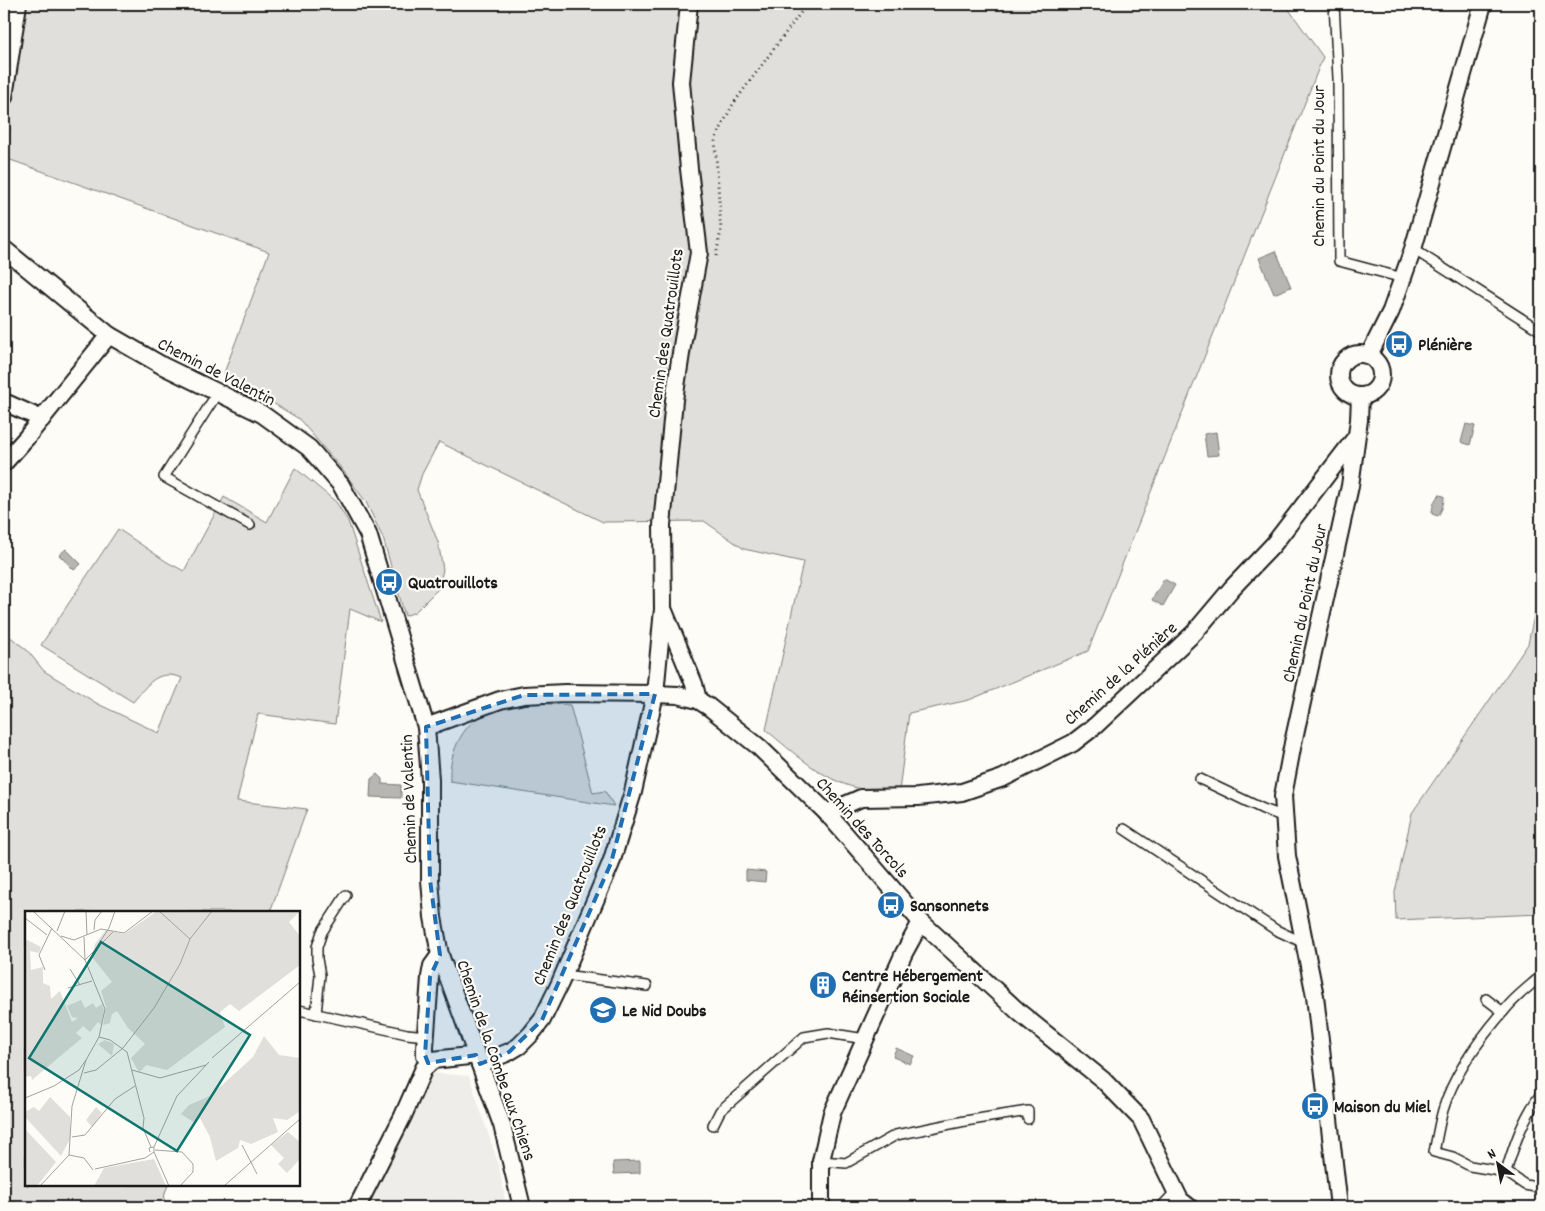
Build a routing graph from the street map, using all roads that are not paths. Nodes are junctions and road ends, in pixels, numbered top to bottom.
1 (18, 4) edge
2 (689, 4) edge
3 (1334, 4) edge
4 (1482, 4) edge
5 (4, 97) edge
6 (4, 249) edge
7 (1413, 249) junction
8 (1403, 278) junction
9 (1541, 331) edge
10 (109, 335) junction
11 (1369, 356) junction
12 (218, 392) junction
13 (1360, 397) junction
14 (4, 402) edge
15 (42, 419) junction
16 (1357, 435) junction
17 (4, 463) edge
18 (1325, 477) junction
19 (1350, 486) junction
20 (250, 525) dead end
21 (663, 609) junction
22 (655, 694) junction
23 (698, 700) junction
24 (426, 727) junction
25 (1200, 779) dead end
26 (828, 813) junction
27 (1285, 817) junction
28 (1124, 829) dead end
29 (346, 894) dead end
30 (922, 922) junction
31 (1305, 943) junction
32 (440, 954) junction
33 (564, 975) junction
34 (1541, 976) edge
35 (647, 986) dead end
36 (1486, 999) dead end
37 (300, 1010) edge
38 (1504, 1012) junction
39 (316, 1014) junction
40 (426, 1036) junction
41 (864, 1039) junction
42 (477, 1059) junction
43 (428, 1063) junction
44 (1541, 1094) edge
45 (1028, 1119) dead end
46 (713, 1125) dead end
47 (821, 1161) junction
48 (1506, 1172) junction
49 (1541, 1188) edge
50 (1176, 1191) junction
51 (357, 1207) edge
52 (522, 1207) edge
53 (822, 1207) edge
54 (1161, 1207) edge
55 (1189, 1207) edge
56 (1339, 1207) edge

1 - 5 street
2 - 21 street, Chemin des Quatrouillots
3 - 8 lane, Chemin du Point du Jour
4 - 7 street
6 - 10 street, Chemin de Valentin
7 - 8 street
7 - 9 lane
8 - 11 street
10 - 12 street, Chemin de Valentin
10 - 15 street
11 - 13 street
11 - 13 street
12 - 20 lane
12 - 24 street, Chemin de Valentin
13 - 16 street, Chemin du Point du Jour
14 - 15 street
15 - 17 street
16 - 18 street, Chemin de la Plénière
16 - 19 street, Chemin du Point du Jour
18 - 19 street
18 - 26 street, Chemin de la Plénière
19 - 27 street, Chemin du Point du Jour
21 - 22 street, Chemin des Quatrouillots
21 - 23 street, Chemin des Quatrouillots
22 - 23 street, Chemin des Torcols
22 - 24 street, Chemin des Torcols
22 - 33 street, Chemin des Quatrouillots
23 - 26 street, Chemin des Torcols
24 - 32 street, Chemin de Valentin
25 - 27 lane
26 - 30 street, Chemin des Torcols
27 - 31 street, Chemin du Point du Jour
28 - 31 lane
29 - 39 lane
30 - 41 street
30 - 50 street, Chemin des Torcols
31 - 56 street, Chemin du Point du Jour
32 - 40 street
32 - 42 street, Chemin de la Combe aux Chiens
33 - 35 lane
33 - 42 street, Chemin des Quatrouillots
34 - 38 lane
36 - 38 lane
37 - 39 lane
38 - 48 lane
39 - 40 lane
40 - 43 street
41 - 46 lane
41 - 47 street
42 - 43 street, Chemin des Quatrouillots
42 - 52 street, Chemin de la Combe aux Chiens
43 - 51 street
44 - 48 lane
45 - 47 lane
47 - 53 street
48 - 49 lane
50 - 54 lane
50 - 55 street, Chemin des Torcols

